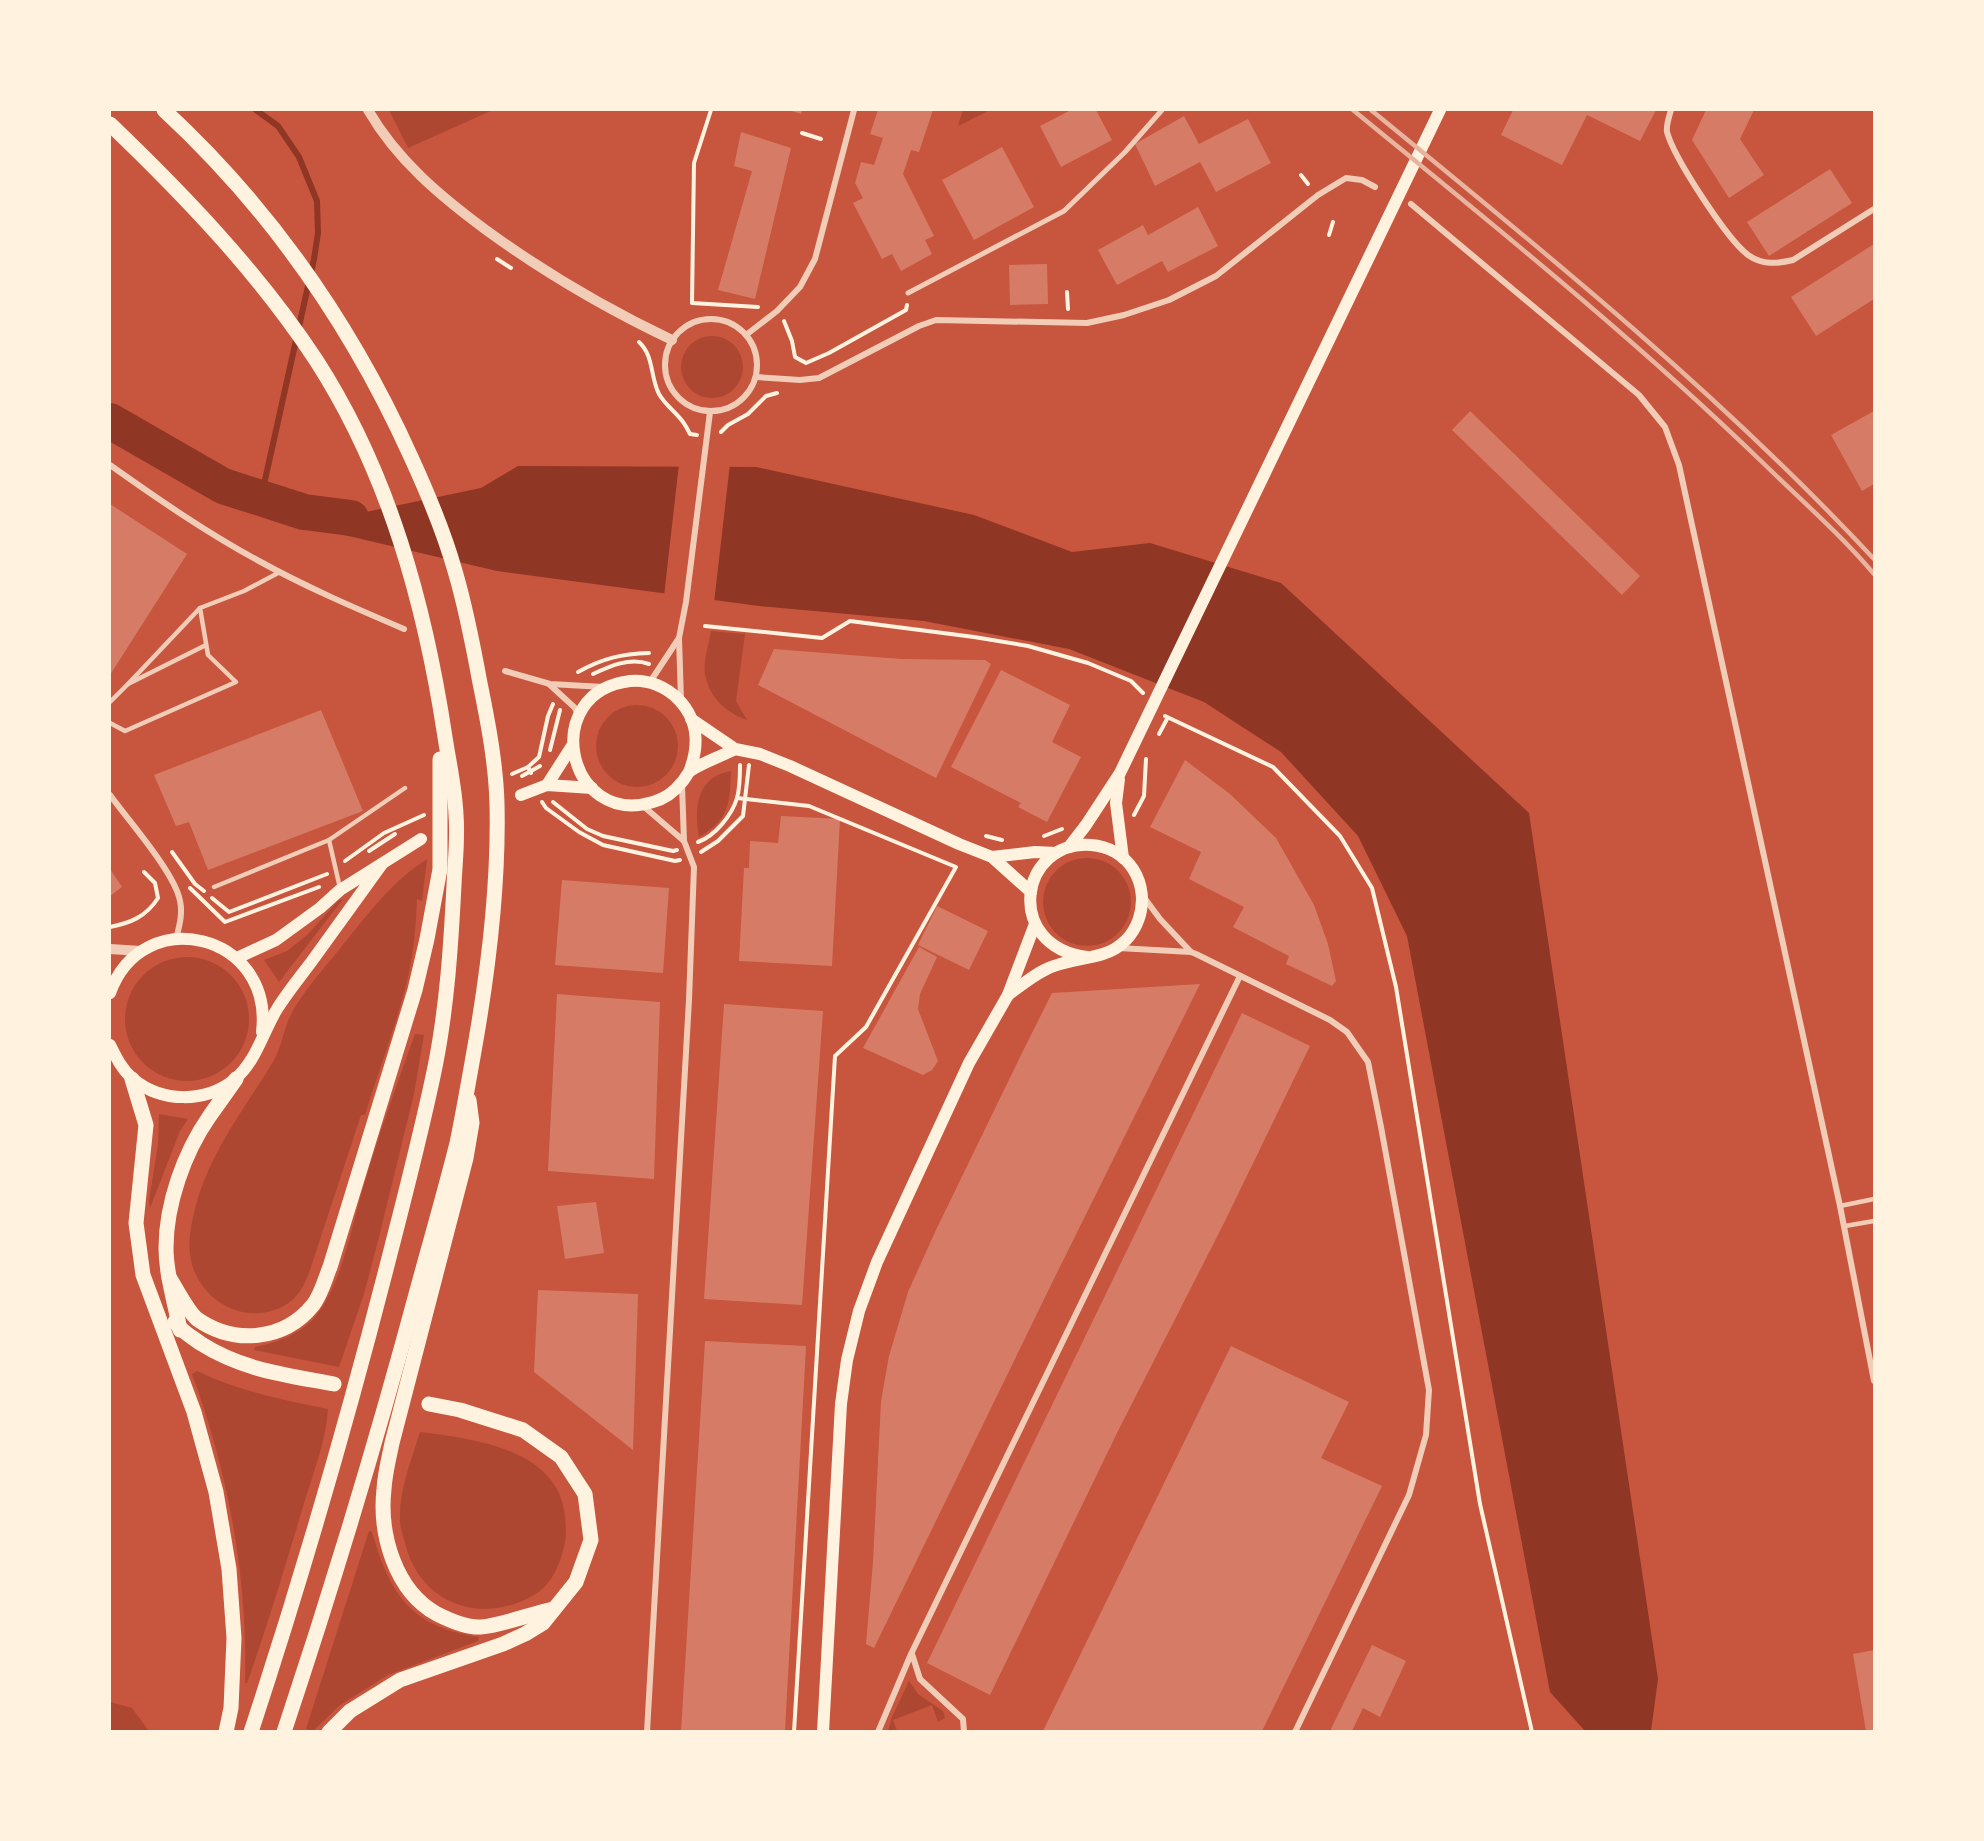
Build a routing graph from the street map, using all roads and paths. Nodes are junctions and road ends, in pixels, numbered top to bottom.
1 (164, 110) edge
2 (368, 110) edge
3 (711, 110) edge
4 (854, 110) edge
5 (1162, 110) edge
6 (1440, 110) edge
7 (1671, 110) edge
8 (110, 124) edge
9 (802, 134) dead end
10 (820, 139) dead end
11 (1301, 175) dead end
12 (1308, 184) dead end
13 (1375, 187) dead end
14 (1411, 204) dead end
15 (1875, 209) edge
16 (1334, 222) dead end
17 (1329, 235) dead end
18 (1067, 292) dead end
19 (908, 293) dead end
20 (759, 307) dead end
21 (1068, 309) dead end
22 (777, 311) junction
23 (746, 336) junction
24 (672, 340) junction
25 (806, 363) dead end
26 (756, 377) junction
27 (785, 393) dead end
28 (710, 412) junction
29 (719, 438) dead end
30 (110, 465) edge
31 (280, 572) junction
32 (200, 608) junction
33 (705, 626) dead end
34 (404, 629) dead end
35 (679, 638) junction
36 (206, 645) junction
37 (649, 653) dead end
38 (650, 664) dead end
39 (505, 672) dead end
40 (578, 672) dead end
41 (592, 674) dead end
42 (437, 681) junction
43 (649, 682) junction
44 (128, 684) junction
45 (550, 684) junction
46 (607, 687) junction
47 (110, 692) edge
48 (116, 696) junction
49 (1146, 696) dead end
50 (110, 702) edge
51 (681, 702) junction
52 (560, 710) dead end
53 (1160, 711) dead end
54 (579, 715) junction
55 (692, 719) junction
56 (1167, 719) junction
57 (110, 723) edge
58 (1156, 737) dead end
59 (572, 746) junction
60 (735, 749) junction
61 (1146, 756) dead end
62 (740, 768) dead end
63 (541, 772) dead end
64 (1120, 773) junction
65 (686, 777) junction
66 (547, 785) junction
67 (405, 788) dead end
68 (591, 788) junction
69 (110, 795) edge
70 (521, 795) dead end
71 (737, 798) junction
72 (550, 800) dead end
73 (642, 805) junction
74 (1130, 823) dead end
75 (1066, 826) dead end
76 (978, 834) dead end
77 (1040, 837) dead end
78 (421, 839) dead end
79 (329, 840) junction
80 (684, 841) junction
81 (1006, 841) dead end
82 (699, 842) dead end
83 (1069, 847) junction
84 (673, 851) dead end
85 (1056, 853) junction
86 (992, 857) junction
87 (1123, 858) junction
88 (382, 864) junction
89 (144, 872) dead end
90 (214, 887) dead end
91 (340, 890) junction
92 (1031, 891) junction
93 (1142, 895) junction
94 (1035, 924) junction
95 (110, 927) edge
96 (176, 939) junction
97 (1117, 948) junction
98 (110, 949) edge
99 (141, 951) junction
100 (1191, 952) junction
101 (1087, 957) junction
102 (237, 958) junction
103 (1240, 976) junction
104 (110, 993) edge
105 (1008, 995) junction
106 (261, 1039) junction
107 (110, 1045) edge
108 (132, 1079) junction
109 (236, 1079) junction
110 (467, 1087) junction
111 (1875, 1199) edge
112 (1840, 1206) junction
113 (1875, 1221) edge
114 (1845, 1226) junction
115 (143, 1275) junction
116 (169, 1277) junction
117 (180, 1330) junction
118 (1875, 1381) edge
119 (334, 1384) dead end
120 (429, 1404) dead end
121 (553, 1609) junction
122 (911, 1654) junction
123 (226, 1731) edge
124 (251, 1731) edge
125 (284, 1731) edge
126 (329, 1731) edge
127 (647, 1731) edge
128 (794, 1731) edge
129 (823, 1731) edge
130 (878, 1731) edge
131 (964, 1731) edge
132 (1295, 1731) edge
133 (1532, 1731) edge

1 - 110 highway
2 - 24 street
3 - 20 path
4 - 22 street
5 - 19 street
6 - 64 main road
7 - 15 street
8 - 42 highway
9 - 10 path
11 - 12 path
13 - 26 street
14 - 112 street
16 - 17 path
18 - 21 path
22 - 23 street
22 - 25 path
23 - 24 street
23 - 26 street
24 - 28 street
26 - 28 street
27 - 29 path
28 - 35 street
30 - 31 street
31 - 32 lane
31 - 34 street
32 - 36 lane
32 - 44 lane
33 - 49 path
35 - 43 street
35 - 51 street
36 - 44 lane
36 - 57 lane
37 - 40 path
38 - 41 path
39 - 45 street
42 - 116 highway
42 - 124 highway
43 - 46 main road
43 - 51 main road
44 - 48 lane
45 - 46 street
45 - 54 street
46 - 54 main road
47 - 48 lane
48 - 50 lane
51 - 55 main road
52 - 63 path
53 - 56 path
54 - 59 main road
55 - 60 main road
55 - 65 main road
56 - 58 path
56 - 133 path
59 - 66 main road
59 - 68 main road
60 - 65 main road
60 - 86 main road
61 - 74 path
62 - 71 path
64 - 83 main road
64 - 87 main road
65 - 73 main road
65 - 80 street
66 - 68 main road
66 - 70 main road
67 - 79 lane
68 - 73 main road
69 - 96 street
71 - 82 path
71 - 128 path
72 - 84 path
73 - 80 street
75 - 77 path
76 - 81 path
78 - 88 main road
79 - 90 lane
79 - 91 lane
80 - 127 street
83 - 85 main road
83 - 87 main road
85 - 86 main road
85 - 92 main road
86 - 92 main road
87 - 93 main road
88 - 91 main road
88 - 106 main road
89 - 95 path
91 - 102 main road
92 - 94 main road
93 - 97 main road
93 - 100 street
94 - 101 main road
94 - 105 main road
96 - 99 main road
96 - 102 main road
97 - 100 street
97 - 101 main road
98 - 99 street
99 - 104 main road
100 - 103 street
101 - 105 main road
102 - 106 main road
103 - 122 street
103 - 132 street
105 - 129 main road
106 - 109 main road
107 - 108 main road
108 - 109 main road
108 - 115 highway
109 - 116 highway
110 - 121 highway
110 - 125 highway
111 - 112 lane
112 - 114 street
113 - 114 lane
114 - 118 street
115 - 117 highway
115 - 123 highway
116 - 117 highway
117 - 119 highway
120 - 121 highway
121 - 126 highway
122 - 130 street
122 - 131 street

